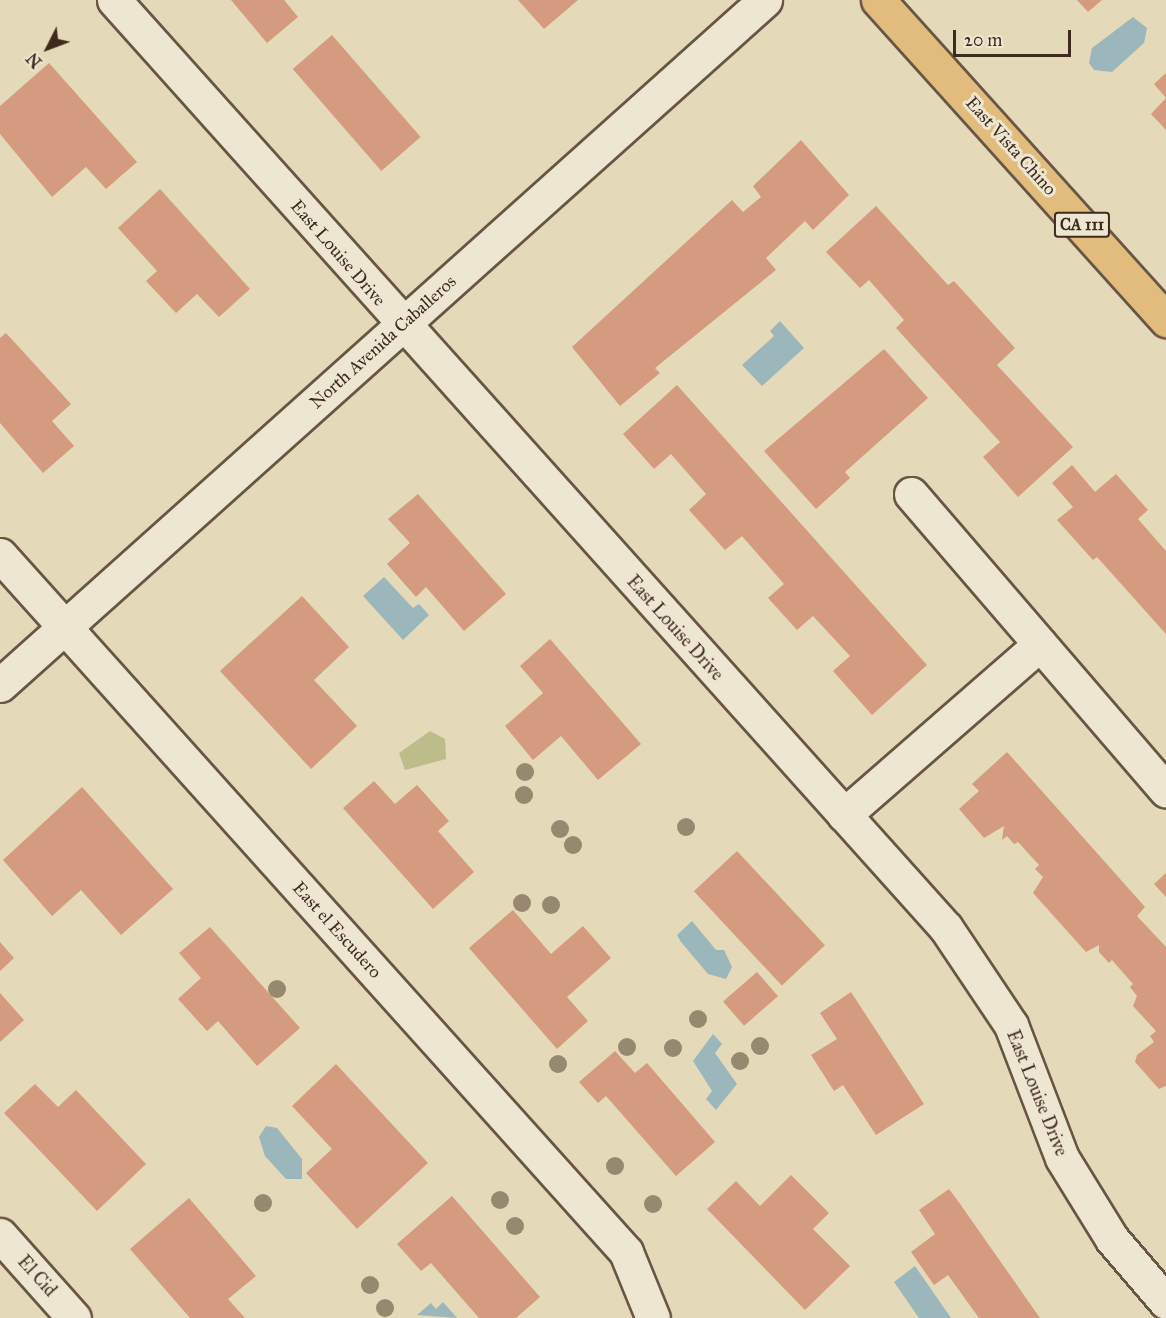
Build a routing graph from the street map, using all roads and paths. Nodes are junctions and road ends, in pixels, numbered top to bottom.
1 (114, 0) edge
2 (765, 0) edge
3 (878, 0) edge
4 (1166, 320) edge
5 (402, 325) junction
6 (911, 494) dead end
7 (0, 555) edge
8 (65, 627) junction
9 (1040, 644) junction
10 (0, 685) edge
11 (1166, 790) edge
12 (844, 815) junction
13 (0, 1235) edge
14 (1166, 1302) edge
15 (74, 1318) edge
16 (653, 1318) edge

1 - 5 street, East Louise Drive
2 - 5 street, North Avenida Caballeros
3 - 4 main road, East Vista Chino / CA 111
5 - 8 street, North Avenida Caballeros
5 - 12 street, East Louise Drive
6 - 9 street
7 - 8 street, East el Escudero
8 - 10 street, North Avenida Caballeros
8 - 16 street, East el Escudero
9 - 11 street
9 - 12 street
12 - 14 street, East Louise Drive
13 - 15 street, El Cid

